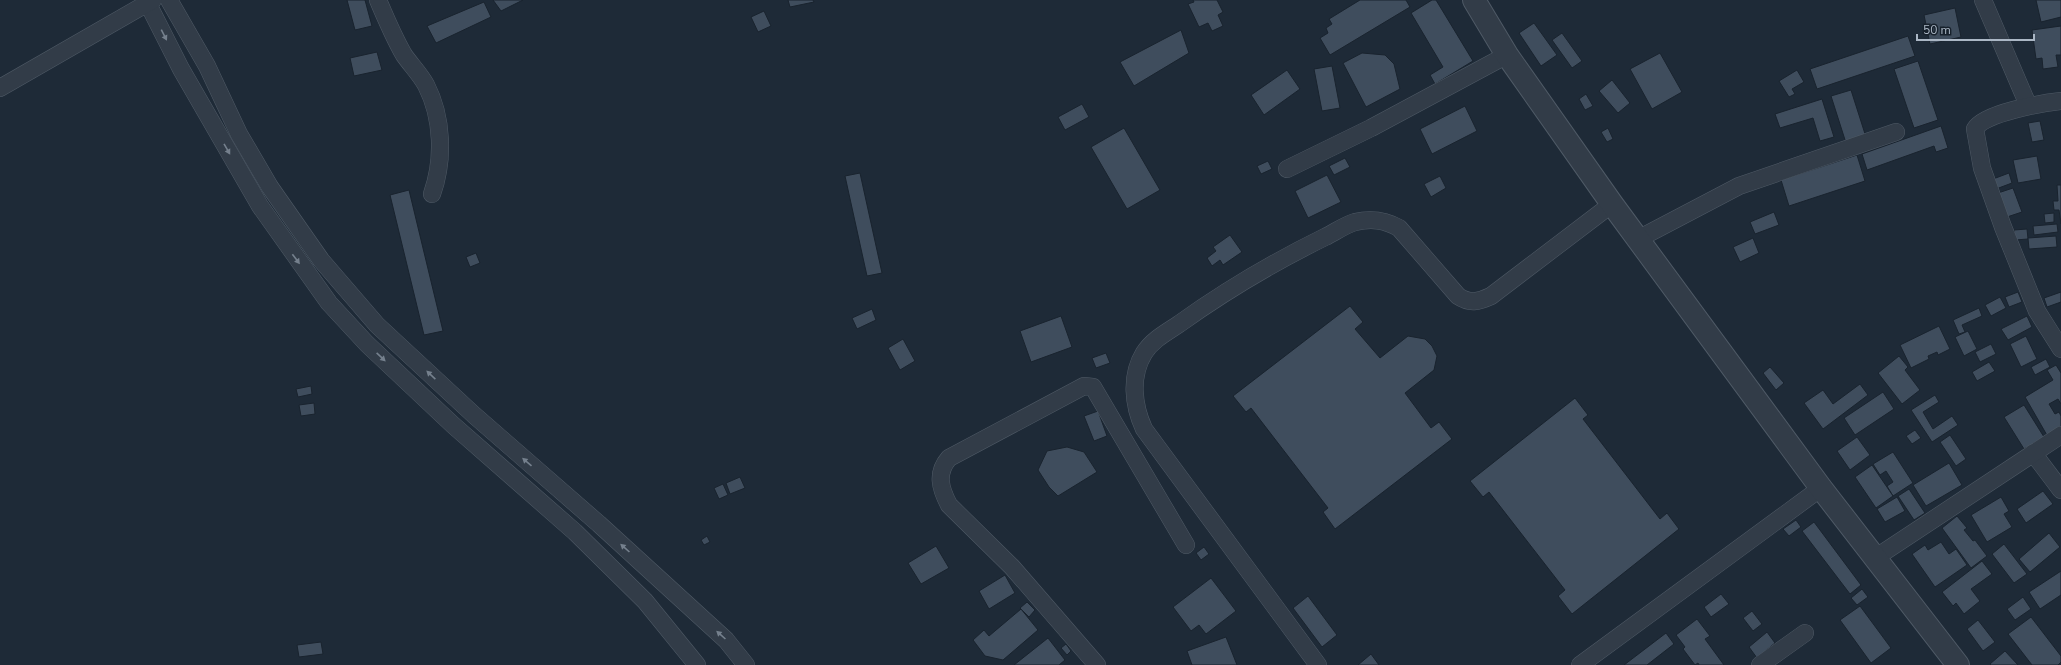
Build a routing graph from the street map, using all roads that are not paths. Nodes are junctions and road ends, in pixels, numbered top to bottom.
1 (169, 0) edge
2 (378, 0) edge
3 (1474, 0) edge
4 (1984, 0) edge
5 (149, 1) edge
6 (1507, 55) junction
7 (0, 88) edge
8 (2061, 101) edge
9 (2028, 105) junction
10 (1896, 132) dead end
11 (1287, 169) dead end
12 (432, 194) dead end
13 (1612, 204) junction
14 (1638, 239) junction
15 (2061, 349) edge
16 (2061, 435) edge
17 (2034, 453) junction
18 (1820, 488) junction
19 (2061, 490) edge
20 (1186, 545) dead end
21 (1875, 558) junction
22 (1805, 632) dead end
23 (698, 665) edge
24 (746, 665) edge
25 (1097, 665) edge
26 (1318, 665) edge
27 (1580, 665) edge
28 (1760, 665) edge
29 (1958, 665) edge

24 -> 1 street
2 - 12 street
3 - 6 street
4 - 9 street
5 - 7 street
5 -> 23 street
6 - 11 street
6 - 13 street
8 - 9 street
9 - 15 street
10 - 14 street
13 - 14 street
13 - 26 street
14 - 18 street
16 - 17 street
17 - 19 street
17 - 21 street
18 - 21 street
18 - 27 street
20 - 25 street
21 - 29 street
22 - 28 street

